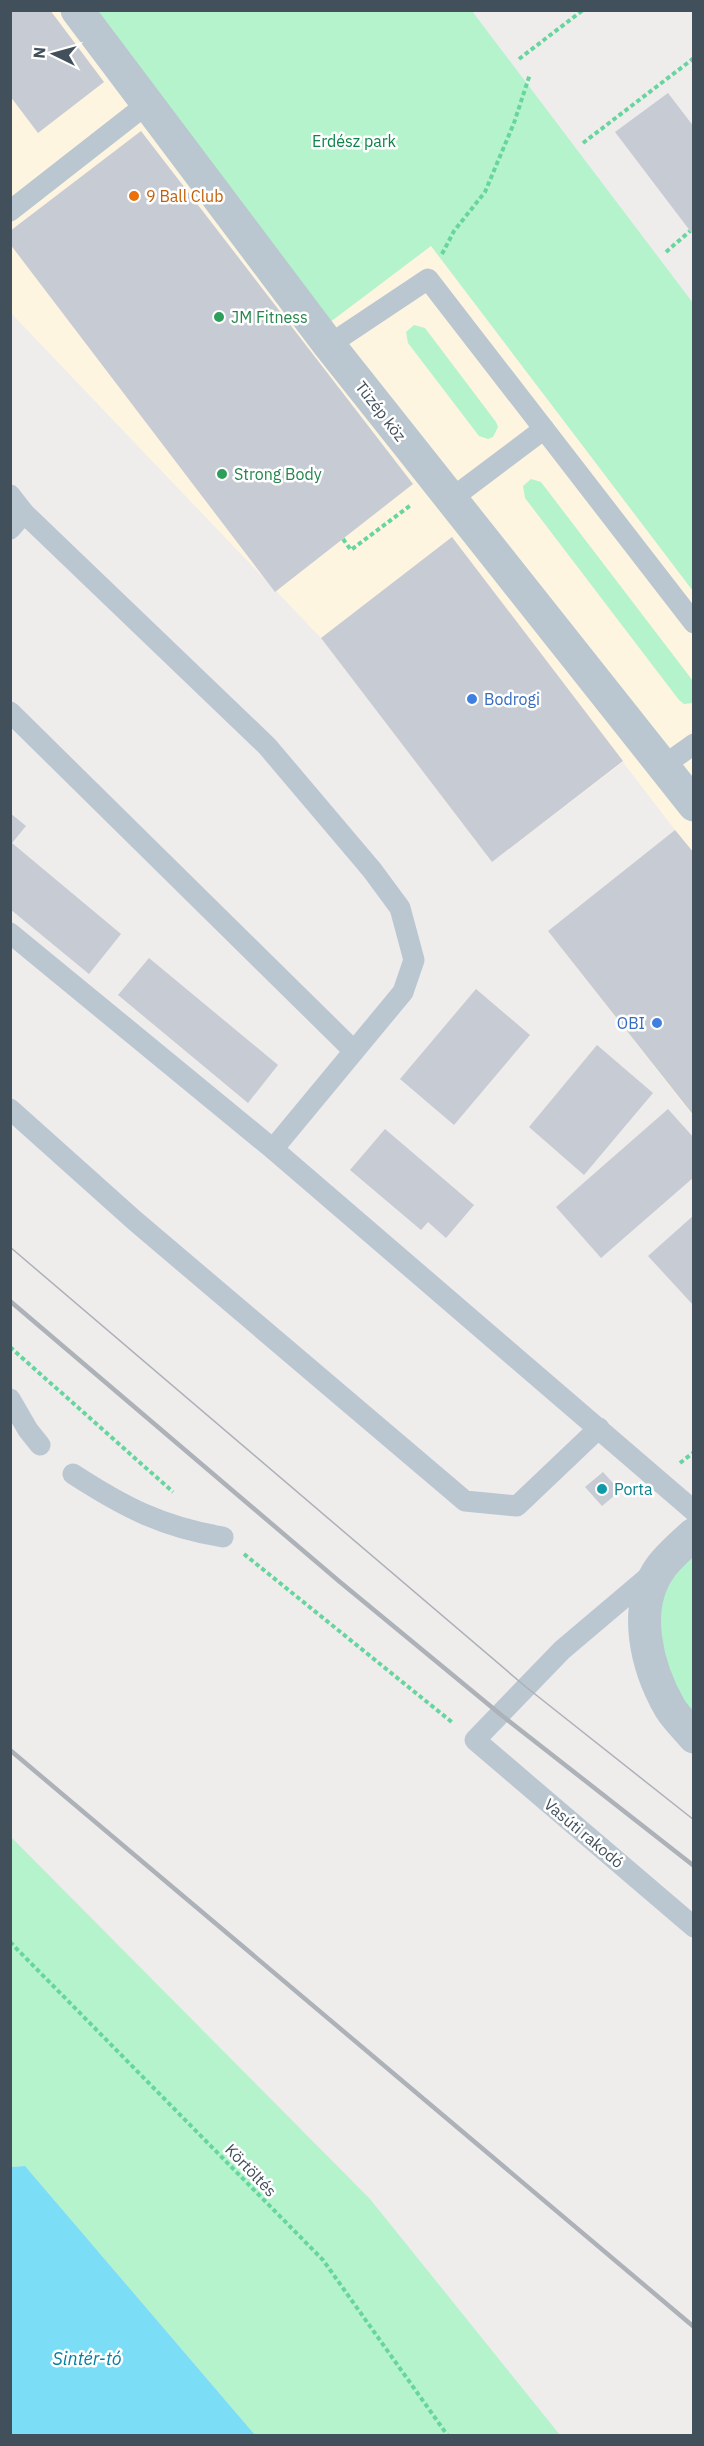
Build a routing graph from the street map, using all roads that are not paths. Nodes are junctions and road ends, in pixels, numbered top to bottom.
1 (77, 10) edge
2 (147, 104) junction
3 (10, 211) edge
4 (329, 345) junction
5 (544, 429) junction
6 (445, 491) junction
7 (10, 495) edge
8 (17, 521) edge
9 (693, 623) edge
10 (10, 712) edge
11 (693, 744) edge
12 (663, 766) junction
13 (693, 805) edge
14 (10, 933) edge
15 (354, 1051) junction
16 (10, 1109) edge
17 (273, 1149) junction
18 (10, 1399) edge
19 (598, 1428) junction
20 (40, 1444) dead end
21 (73, 1474) dead end
22 (693, 1511) edge
23 (693, 1534) edge
24 (223, 1537) dead end
25 (660, 1567) junction
26 (693, 1737) edge
27 (693, 1927) edge

1 - 2 street, Tüzép köz
2 - 3 lane
2 - 4 street, Tüzép köz
4 - 5 lane
4 - 6 street, Tüzép köz
5 - 6 lane
5 - 9 lane
6 - 12 street, Tüzép köz
7 - 8 lane
8 - 15 lane
10 - 15 lane
11 - 12 lane
12 - 13 street, Tüzép köz
14 - 17 lane
15 - 17 lane
16 - 19 lane
17 - 19 lane
18 - 20 lane
19 - 22 lane
21 - 24 lane
23 - 25 street
25 - 26 street
25 - 27 lane, Vasúti rakodó

